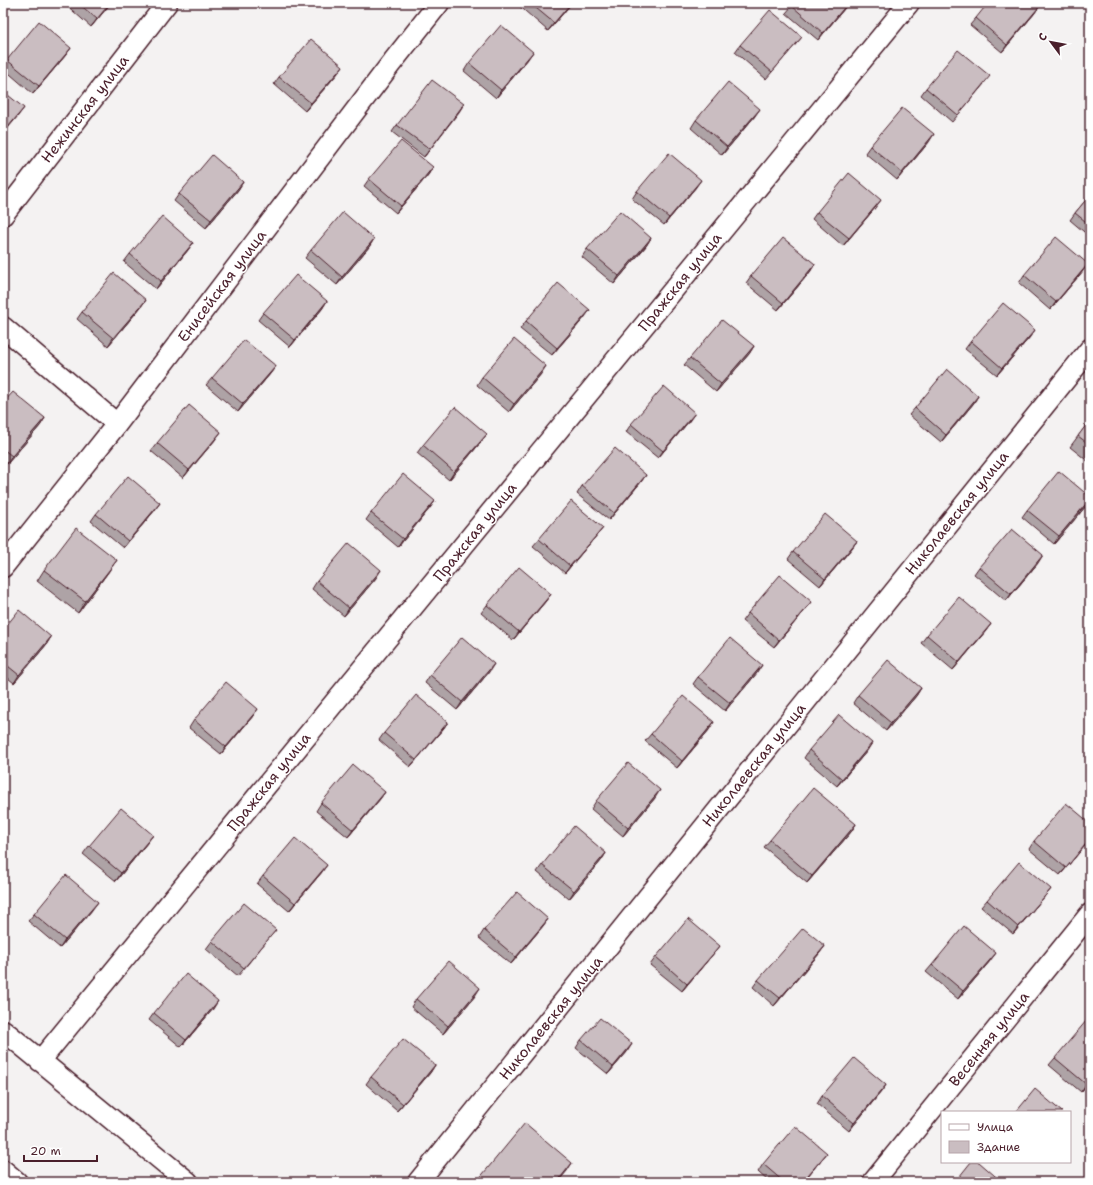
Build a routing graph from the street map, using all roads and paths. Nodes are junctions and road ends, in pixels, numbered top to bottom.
1 (167, 3) edge
2 (439, 3) edge
3 (909, 3) edge
4 (3, 215) edge
5 (3, 327) edge
6 (1090, 349) edge
7 (117, 424) junction
8 (3, 567) edge
9 (1090, 914) edge
10 (3, 1030) edge
11 (40, 1061) junction
12 (3, 1170) edge
13 (17, 1182) edge
14 (188, 1182) edge
15 (418, 1182) edge
16 (873, 1182) edge

1 - 4 street, Нежинская улица
2 - 7 street, Енисейская улица
3 - 11 street, Пражская улица
5 - 7 street
6 - 15 street, Николаевская улица
7 - 8 street, Енисейская улица
9 - 16 street, Весенняя улица
10 - 11 street
11 - 14 street
12 - 13 street

